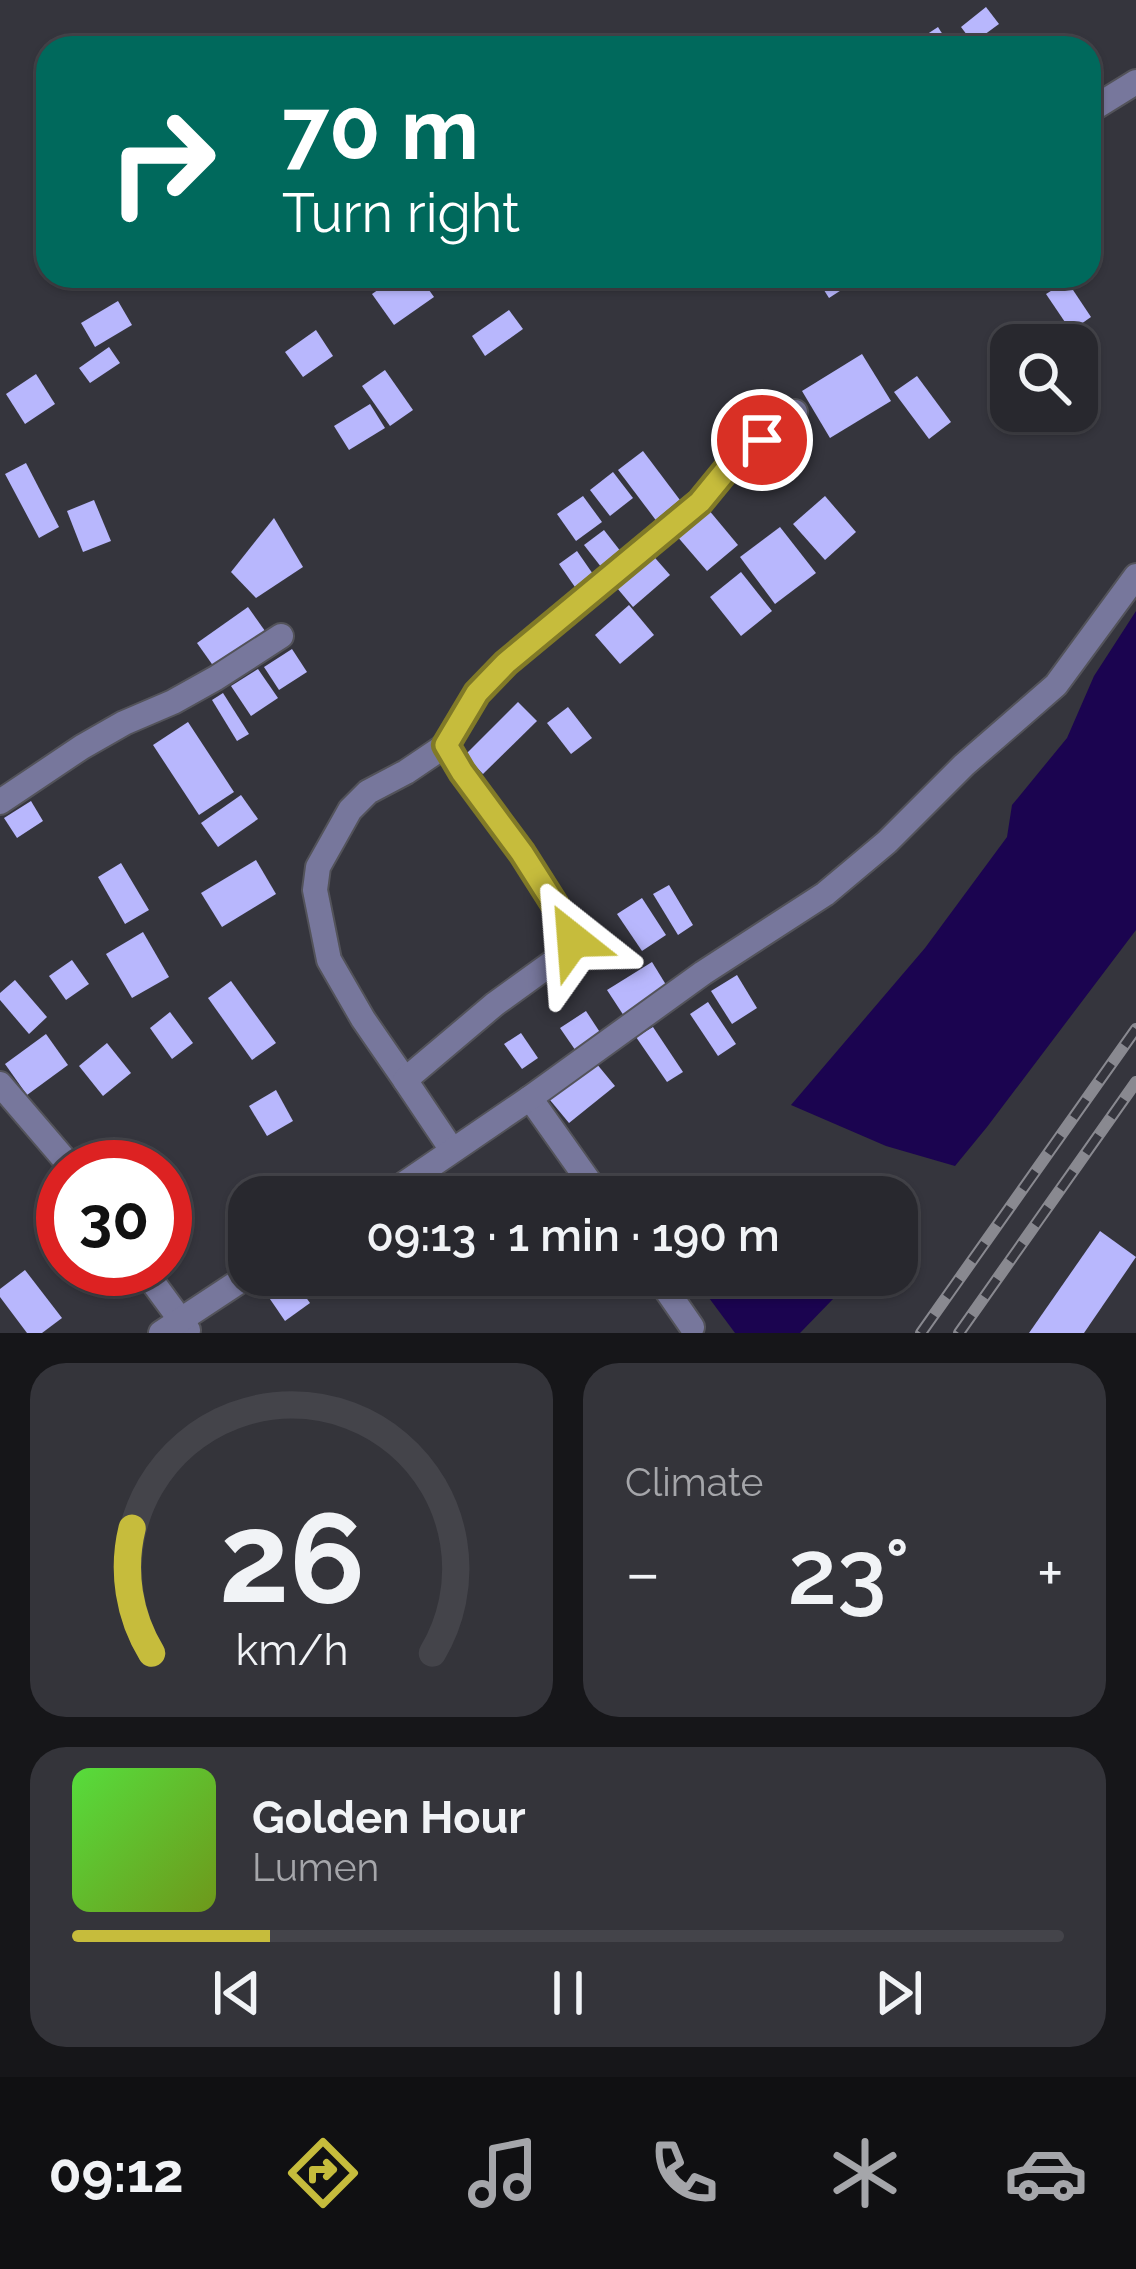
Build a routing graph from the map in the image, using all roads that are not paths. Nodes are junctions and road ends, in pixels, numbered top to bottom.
1 (1136, 82) edge
2 (1101, 104) edge
3 (795, 412) dead end
4 (1136, 576) edge
5 (281, 636) dead end
6 (446, 745) junction
7 (0, 802) edge
8 (405, 1080) junction
9 (0, 1084) edge
10 (530, 1098) junction
11 (48, 1140) edge
12 (452, 1150) junction
13 (415, 1176) edge
14 (585, 1176) edge
15 (228, 1291) edge
16 (158, 1296) edge
17 (671, 1296) edge
18 (692, 1327) dead end
19 (177, 1329) edge

1 - 2 street
3 - 6 street
4 - 10 street
5 - 7 street
6 - 8 street
6 - 8 street
8 - 12 street
9 - 11 street
10 - 12 street
10 - 14 street
12 - 13 street
15 - 19 street
16 - 19 street
17 - 18 street

